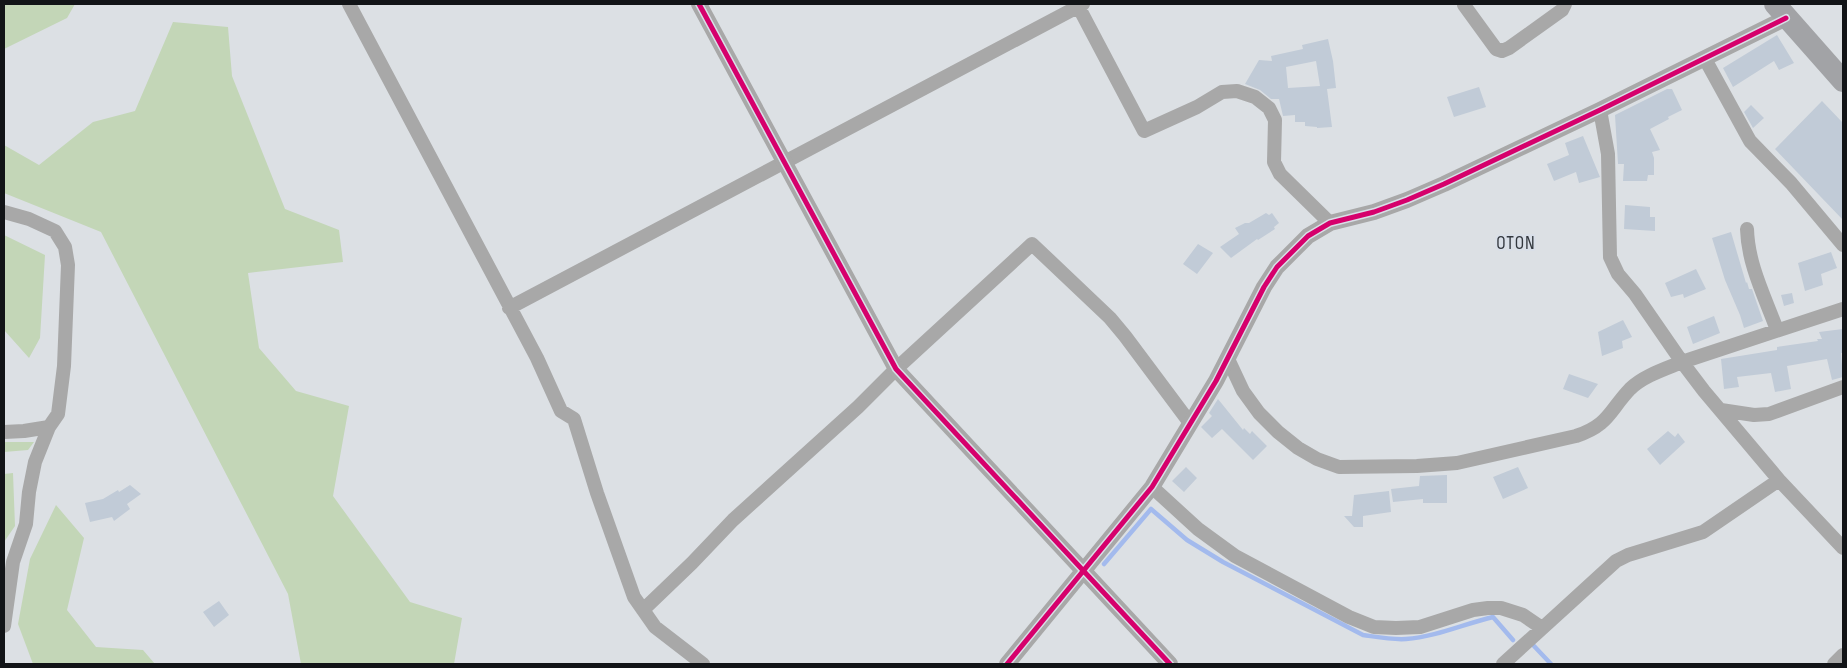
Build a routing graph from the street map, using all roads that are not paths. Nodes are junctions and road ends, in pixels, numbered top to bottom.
1 (349, 4) edge
2 (699, 4) edge
3 (1565, 4) edge
4 (1079, 5) edge
5 (1464, 5) dead end
6 (1781, 11) edge
7 (1705, 59) junction
8 (1843, 81) edge
9 (1600, 110) junction
10 (784, 163) junction
11 (4, 212) edge
12 (1330, 223) junction
13 (1747, 230) dead end
14 (1843, 245) edge
15 (509, 308) junction
16 (1843, 309) edge
17 (1777, 330) junction
18 (1228, 359) junction
19 (1682, 362) junction
20 (896, 369) junction
21 (1843, 387) edge
22 (1721, 410) junction
23 (1190, 423) junction
24 (49, 427) junction
25 (4, 432) edge
26 (1779, 480) junction
27 (1152, 487) junction
28 (1843, 548) edge
29 (1083, 571) junction
30 (643, 610) junction
31 (4, 626) edge
32 (1542, 628) junction
33 (1843, 655) edge
34 (703, 664) edge
35 (1007, 664) edge
36 (1170, 664) edge
37 (1503, 664) edge
38 (1834, 664) edge

1 - 15 street
2 - 10 street
3 - 5 street
4 - 10 street
4 - 12 street
6 - 7 street
6 - 8 highway
7 - 9 street
7 - 14 street
9 - 12 street
9 - 19 street
10 - 15 street
10 - 20 street
11 - 24 street
12 - 18 street
13 - 17 street
15 - 30 street
16 - 17 street
17 - 19 street
18 - 19 street
18 - 23 street
19 - 22 street
20 - 23 street
20 - 29 street
20 - 30 street
21 - 22 street
22 - 26 street
23 - 27 street
24 - 25 street
24 - 31 street
26 - 28 street
26 - 32 street
27 - 29 street
27 - 32 street
29 - 35 street
29 - 36 street
30 - 34 street
32 - 37 street
33 - 38 street

